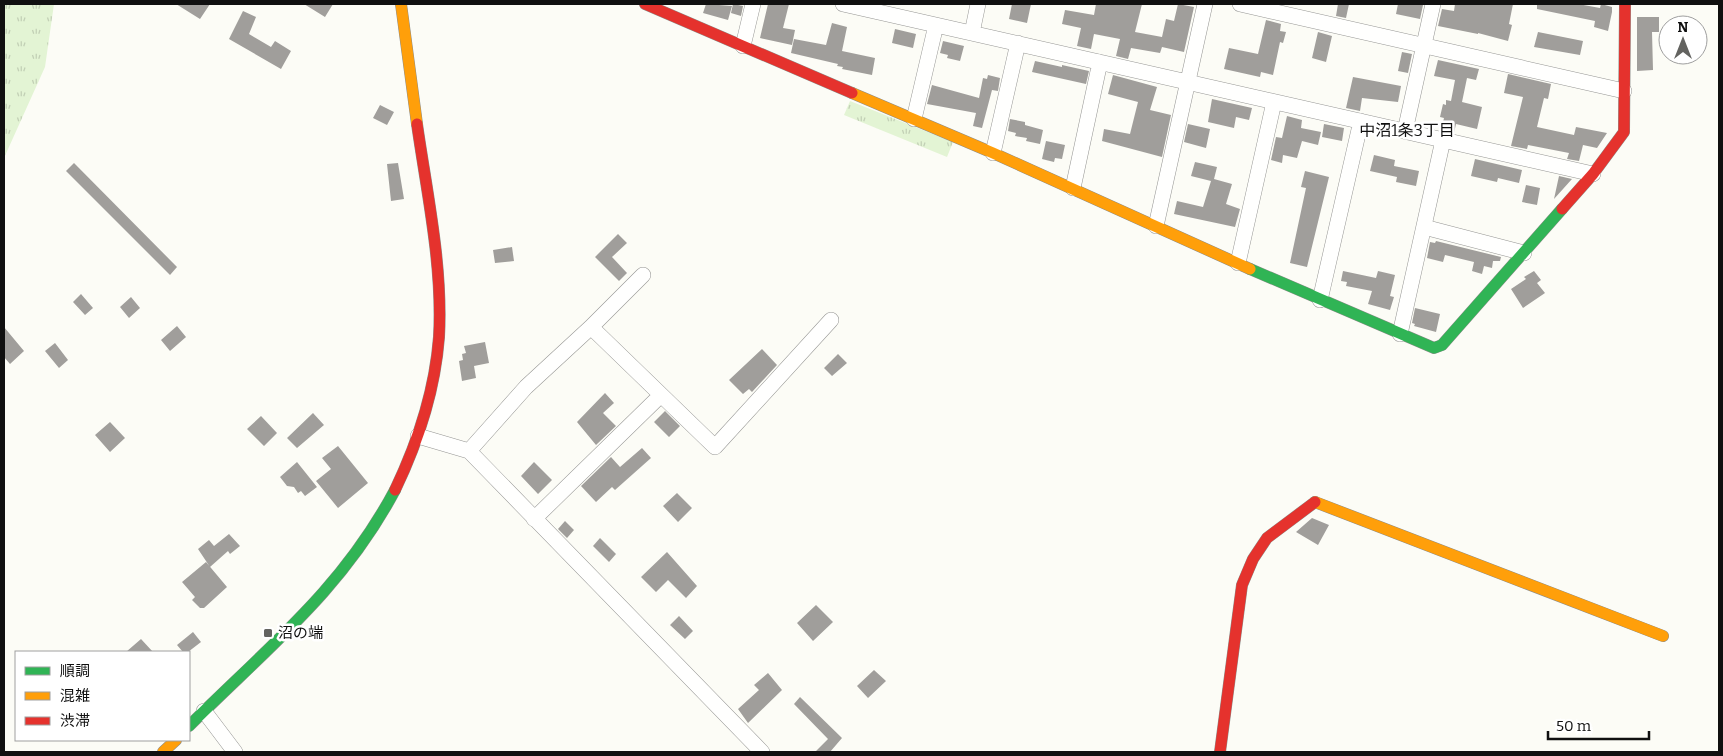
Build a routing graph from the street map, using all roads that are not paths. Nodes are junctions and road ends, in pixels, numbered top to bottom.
1 (401, 4) edge
2 (645, 4) edge
3 (753, 4) edge
4 (843, 4) edge
5 (978, 4) edge
6 (1205, 4) edge
7 (1240, 4) edge
8 (1433, 4) edge
9 (1625, 4) edge
10 (664, 8) edge
11 (936, 25) junction
12 (972, 33) junction
13 (1018, 44) junction
14 (1424, 45) junction
15 (743, 46) junction
16 (1100, 62) junction
17 (1188, 82) junction
18 (1624, 91) junction
19 (1274, 102) junction
20 (914, 119) junction
21 (1361, 121) junction
22 (1405, 131) junction
23 (1443, 140) junction
24 (993, 152) junction
25 (1593, 174) junction
26 (1073, 188) junction
27 (1156, 226) junction
28 (1424, 226) junction
29 (1524, 253) junction
30 (1238, 263) junction
31 (643, 275) dead end
32 (1320, 300) junction
33 (831, 320) dead end
34 (591, 328) junction
35 (1400, 334) junction
36 (661, 394) junction
37 (418, 436) junction
38 (469, 451) junction
39 (534, 519) junction
40 (1663, 636) dead end
41 (204, 711) junction
42 (190, 725) edge
43 (175, 741) edge
44 (164, 752) edge
45 (235, 752) edge
46 (762, 752) edge
47 (1220, 752) edge

1 - 37 street
2 - 10 street
3 - 15 street
4 - 11 street
5 - 12 street
6 - 17 street
7 - 14 street
8 - 14 street
9 - 18 street
10 - 15 street
11 - 12 street
11 - 20 street
12 - 13 street
13 - 16 street
13 - 24 street
14 - 18 street
14 - 22 street
15 - 20 street
16 - 17 street
16 - 26 street
17 - 19 street
17 - 27 street
18 - 25 street
19 - 21 street
19 - 30 street
20 - 24 street
21 - 22 street
21 - 32 street
22 - 23 street
23 - 25 street
23 - 28 street
24 - 26 street
25 - 29 street
26 - 27 street
27 - 30 street
28 - 29 street
28 - 35 street
29 - 35 street
30 - 32 street
31 - 34 street
32 - 35 street
33 - 36 street
34 - 36 street
34 - 38 street
36 - 39 street
37 - 38 street
37 - 41 street
38 - 39 street
39 - 46 street
40 - 47 street
41 - 42 street
41 - 45 street
43 - 44 street

